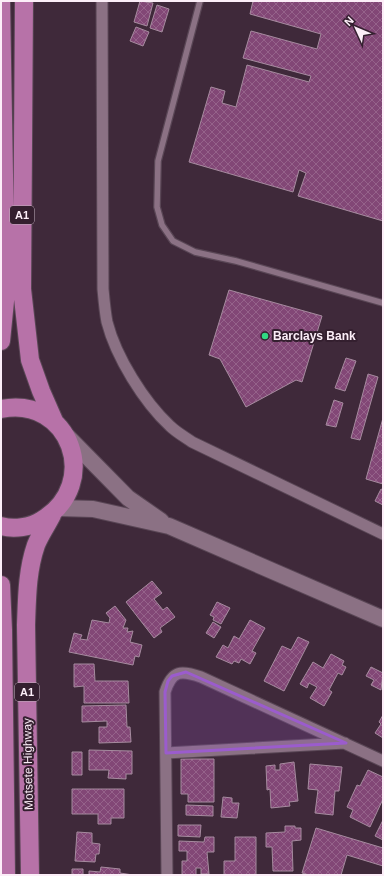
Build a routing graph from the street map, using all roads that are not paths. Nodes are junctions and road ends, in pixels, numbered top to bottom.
1 (1, 1) edge
2 (24, 1) edge
3 (102, 1) edge
4 (200, 1) edge
5 (383, 303) edge
6 (1, 341) edge
7 (1, 409) edge
8 (60, 428) junction
9 (55, 511) junction
10 (1, 526) edge
11 (169, 526) junction
12 (383, 534) edge
13 (1, 585) edge
14 (383, 619) edge
15 (346, 743) junction
16 (166, 754) junction
17 (383, 761) edge
18 (6, 875) edge
19 (30, 875) edge
20 (167, 875) edge

1 - 6 highway, A1
2 - 8 highway, A1
3 - 12 street
4 - 5 lane
7 - 8 highway
8 - 9 highway, A1
8 - 11 main road
9 - 10 highway, A1
9 - 11 main road
9 - 19 highway, Motsete Highway / A1
11 - 14 main road
13 - 18 highway, Motsete Highway / A1
15 - 16 street
15 - 16 street
15 - 17 street
16 - 20 street

